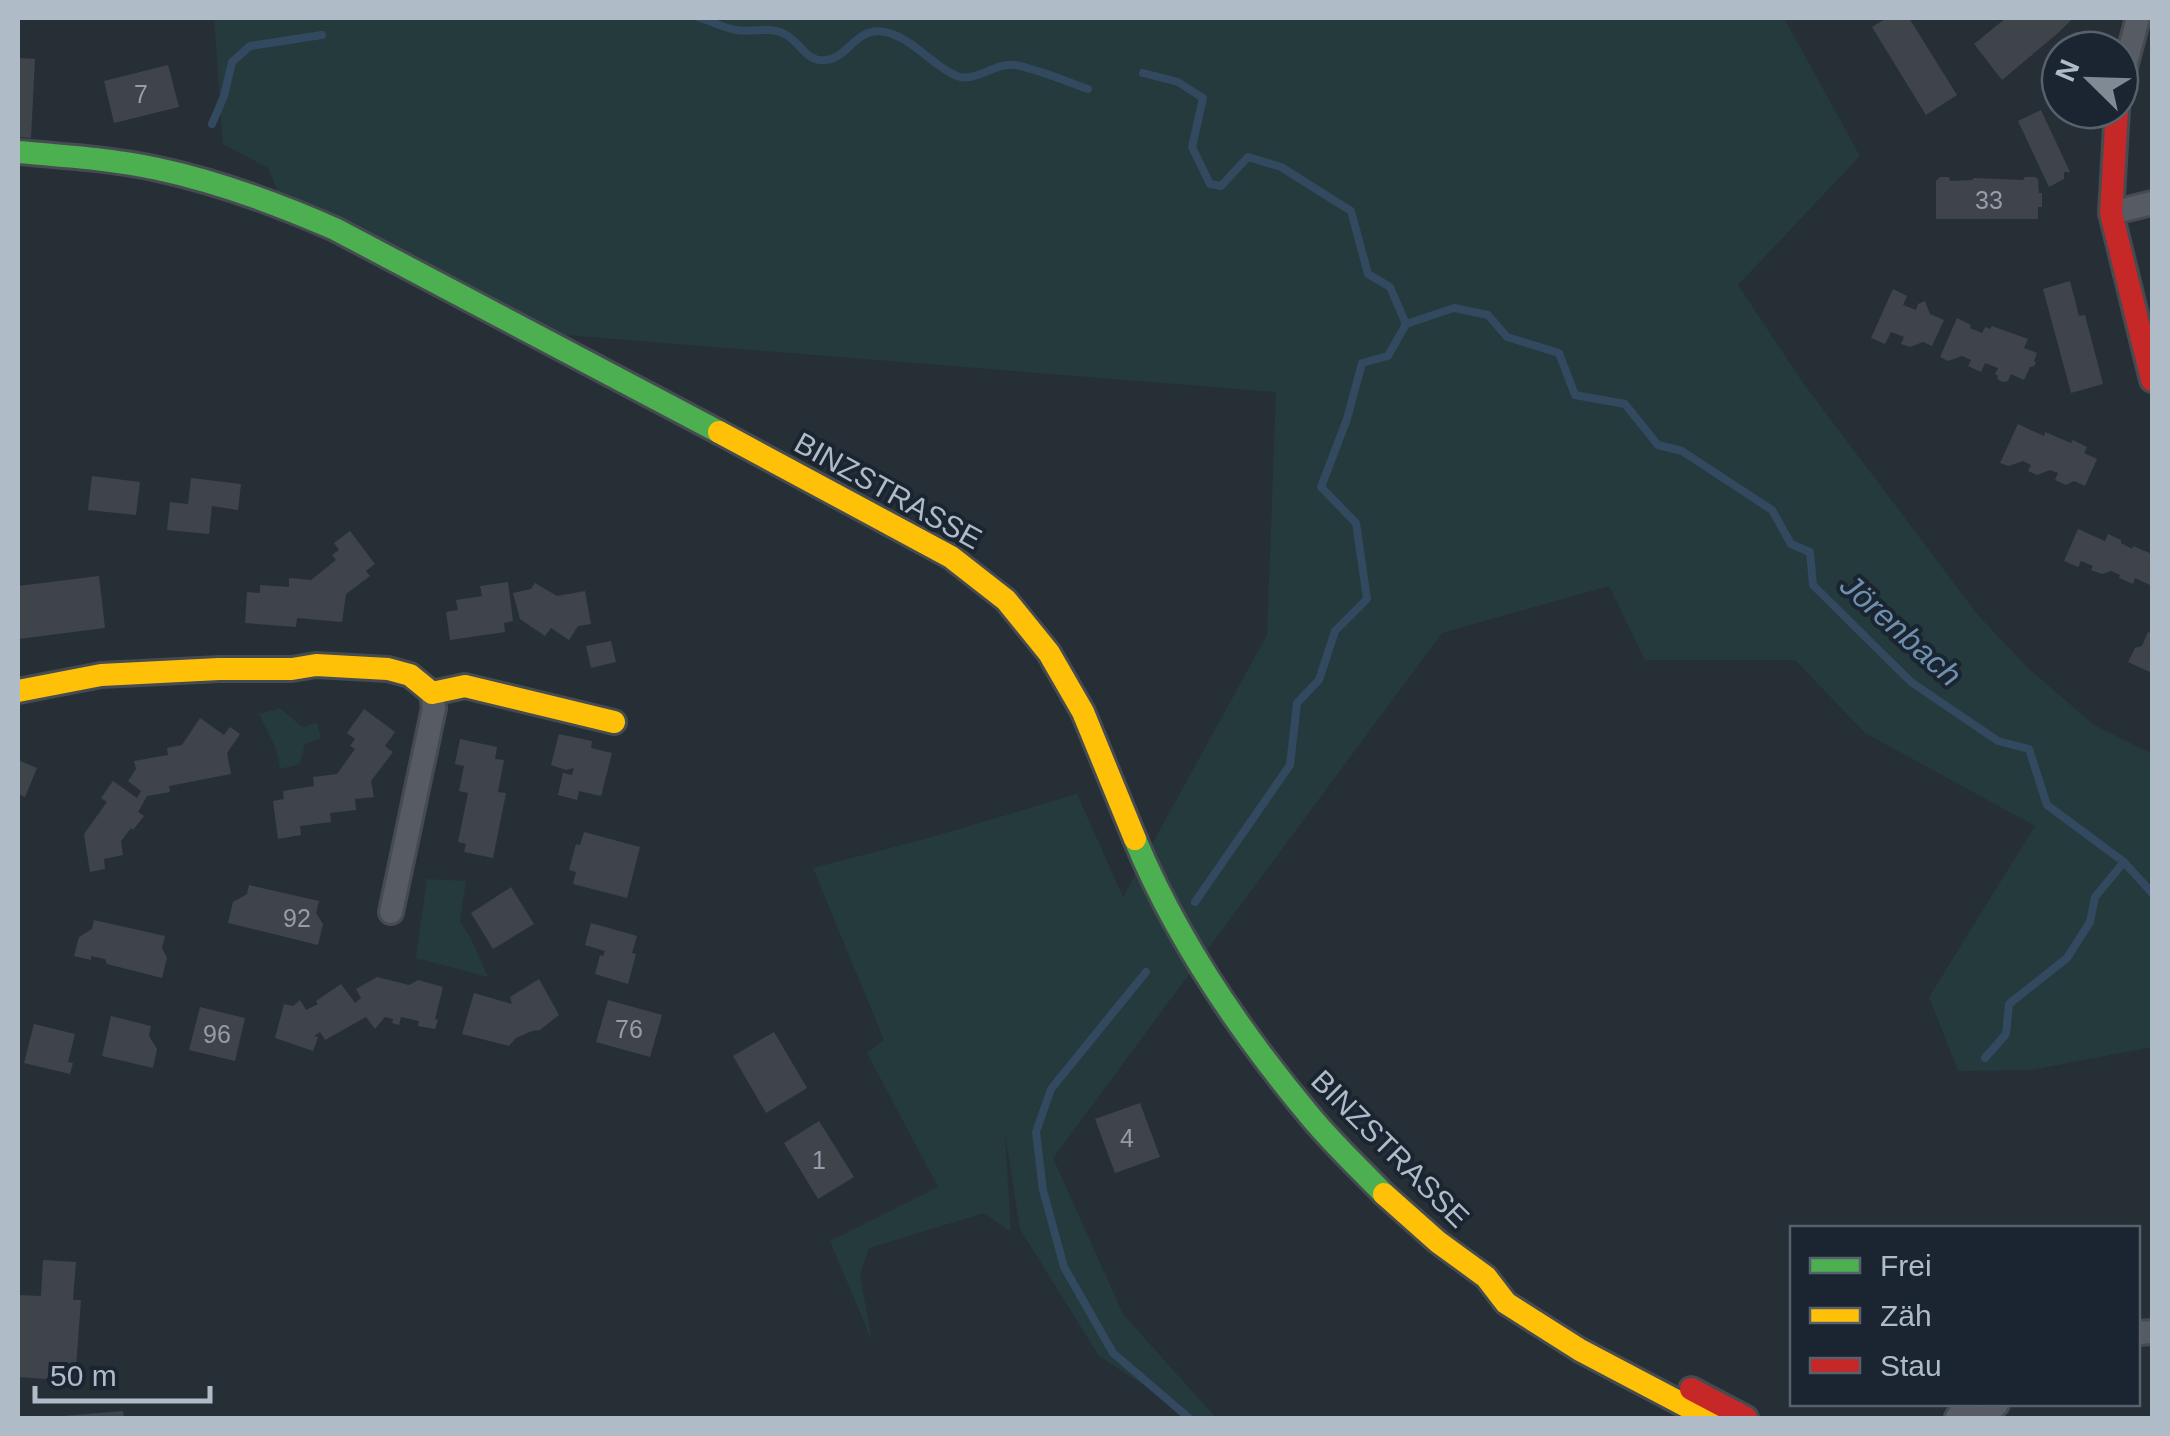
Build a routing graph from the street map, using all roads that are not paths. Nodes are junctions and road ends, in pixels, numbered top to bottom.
1 (2116, 130) edge
2 (18, 152) edge
3 (2152, 203) edge
4 (2110, 213) junction
5 (2152, 380) edge
6 (18, 692) edge
7 (432, 693) junction
8 (614, 722) dead end
9 (392, 912) dead end
10 (1486, 1278) junction
11 (1709, 1418) edge
12 (1746, 1418) edge

1 - 4 main road
2 - 10 main road, BINZSTRASSE
3 - 4 street
4 - 5 main road
6 - 7 main road
7 - 8 main road
7 - 9 street
10 - 11 main road, BINZSTRASSE
10 - 12 main road, BINZSTRASSE

